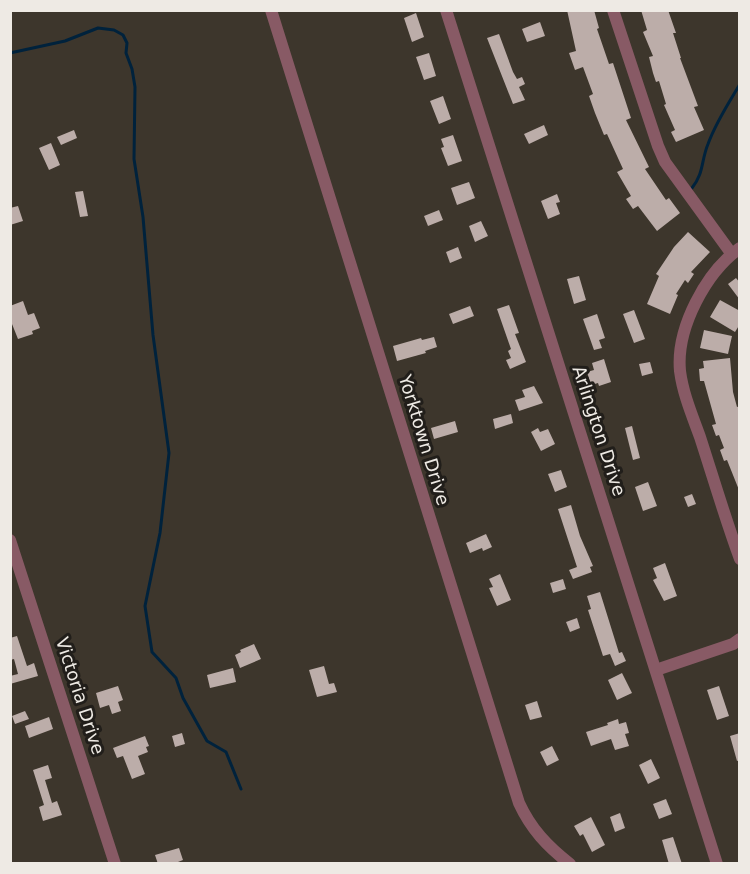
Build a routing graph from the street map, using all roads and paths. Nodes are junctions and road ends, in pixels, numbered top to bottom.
1 (271, 10) edge
2 (446, 10) edge
3 (613, 10) edge
4 (735, 250) edge
5 (10, 540) edge
6 (740, 559) edge
7 (740, 639) edge
8 (656, 670) junction
9 (115, 864) edge
10 (570, 864) edge
11 (717, 864) edge

1 - 10 street, Yorktown Drive
2 - 8 street, Arlington Drive
3 - 4 street
4 - 6 street
5 - 9 street, Victoria Drive
7 - 8 street
8 - 11 street, Arlington Drive

